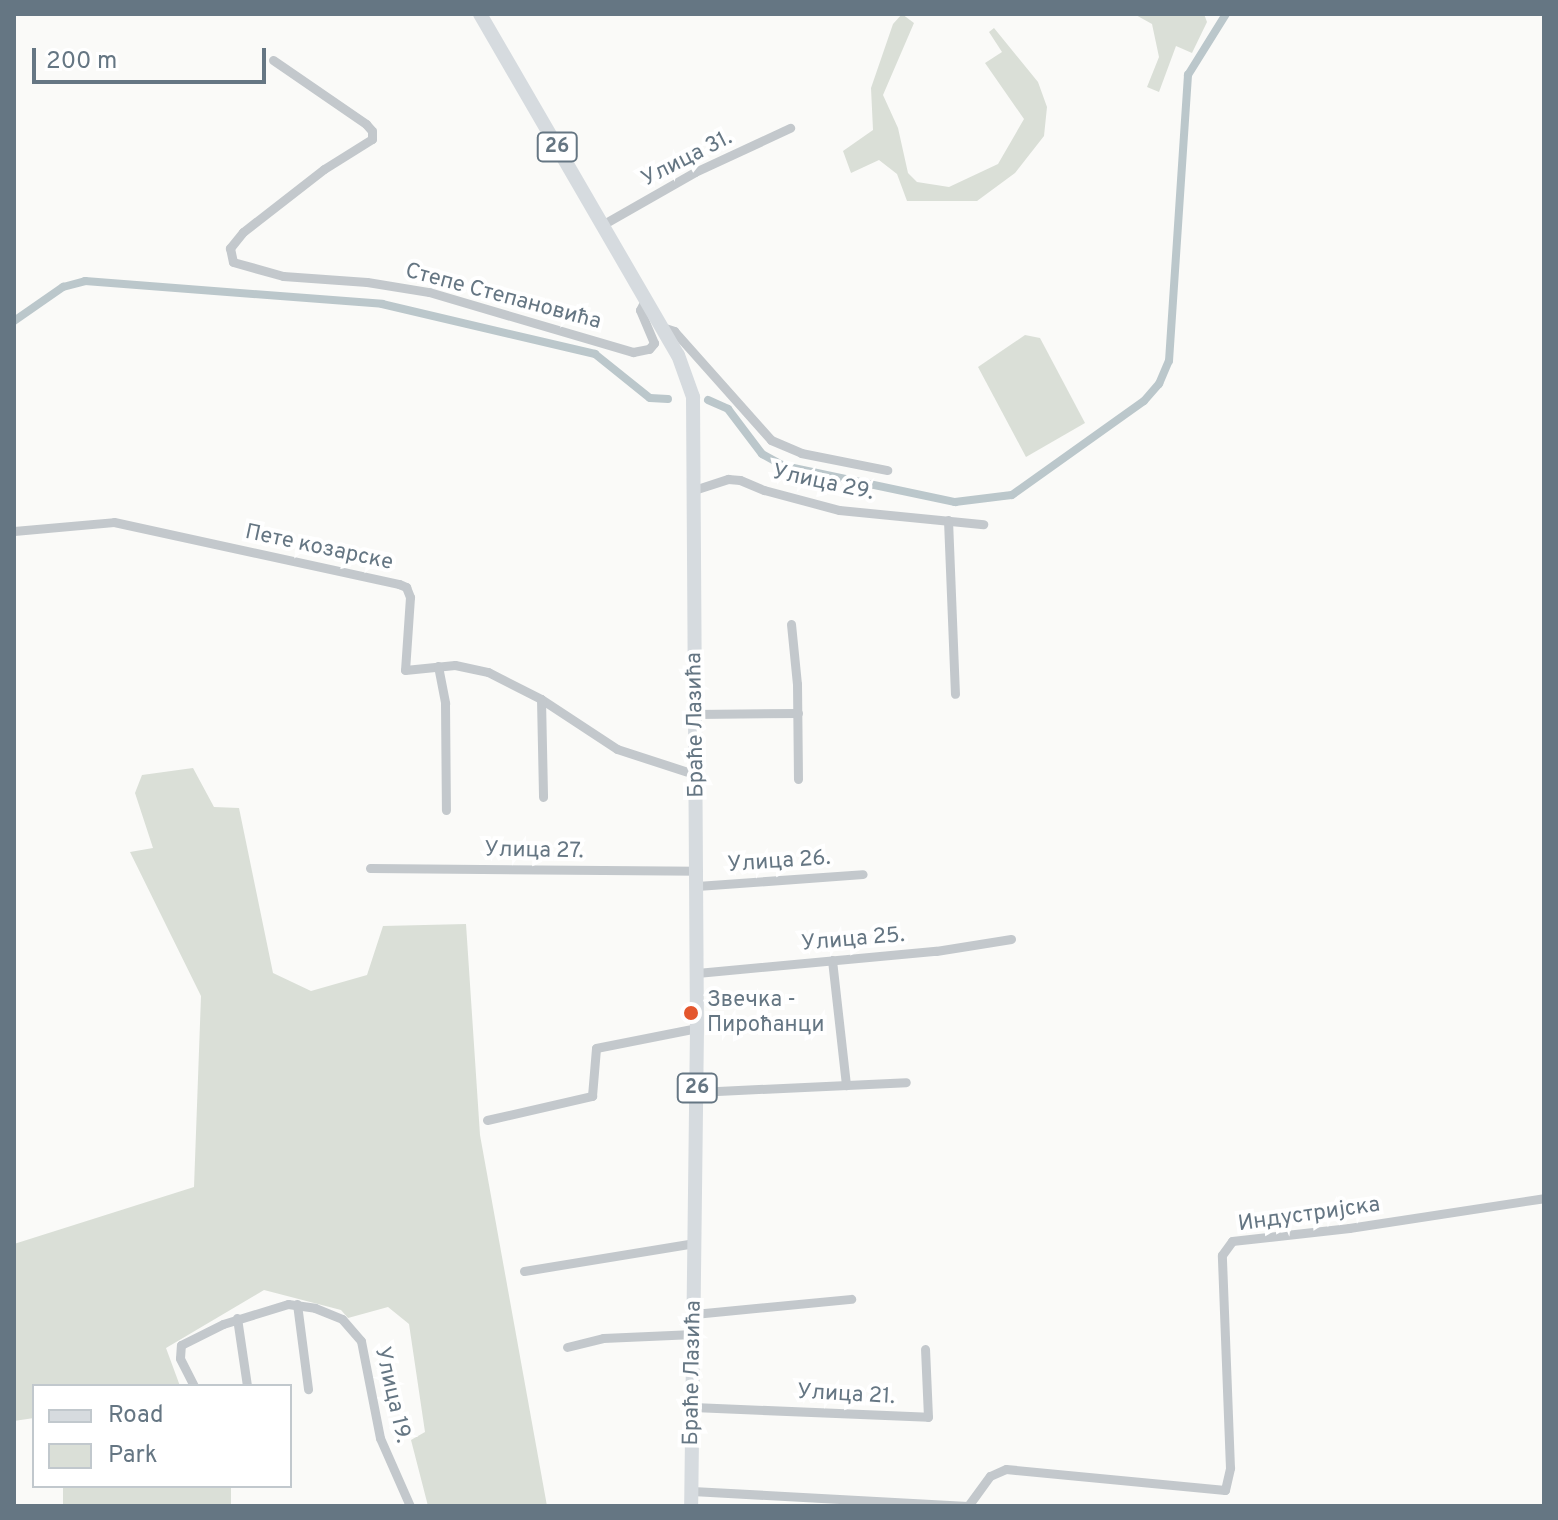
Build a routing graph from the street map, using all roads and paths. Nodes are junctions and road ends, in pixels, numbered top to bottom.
1 (480, 14) edge
2 (273, 60) dead end
3 (790, 128) dead end
4 (602, 225) junction
5 (645, 300) junction
6 (662, 327) junction
7 (887, 470) dead end
8 (694, 490) junction
9 (948, 520) junction
10 (983, 524) dead end
11 (14, 531) edge
12 (791, 624) dead end
13 (438, 666) junction
14 (955, 694) dead end
15 (541, 699) junction
16 (798, 713) junction
17 (696, 714) junction
18 (698, 775) junction
19 (798, 779) dead end
20 (543, 797) dead end
21 (446, 810) dead end
22 (370, 868) dead end
23 (863, 874) dead end
24 (698, 879) junction
25 (1011, 939) dead end
26 (832, 960) junction
27 (697, 973) junction
28 (697, 1028) junction
29 (906, 1082) dead end
30 (846, 1085) junction
31 (697, 1092) junction
32 (487, 1120) dead end
33 (1544, 1198) edge
34 (695, 1243) junction
35 (524, 1271) dead end
36 (851, 1299) dead end
37 (297, 1304) junction
38 (694, 1314) junction
39 (237, 1318) junction
40 (694, 1334) junction
41 (567, 1347) dead end
42 (925, 1349) dead end
43 (193, 1384) edge
44 (247, 1384) edge
45 (308, 1389) dead end
46 (693, 1407) junction
47 (692, 1499) edge
48 (410, 1506) edge
49 (968, 1506) edge

1 - 4 main road, Браће Лазића / 26
2 - 5 street, Степе Степановића
3 - 4 street, Улица 31.
4 - 5 main road, Браће Лазића / 26
5 - 6 main road, Браће Лазића / 26
6 - 7 street
6 - 8 main road, Браће Лазића / 26
8 - 9 street, Улица 29.
8 - 17 main road, Браће Лазића / 26
9 - 10 street, Улица 29.
9 - 14 street
11 - 13 street, Пете козарске
12 - 16 street
13 - 15 street, Пете козарске
13 - 21 street
15 - 18 street, Пете козарске
15 - 20 street
16 - 17 street
16 - 19 street
17 - 18 main road, Браће Лазића / 26
18 - 24 main road, Браће Лазића / 26
22 - 24 street, Улица 27.
23 - 24 street, Улица 26.
24 - 27 main road, Браће Лазића / 26
25 - 26 street, Улица 25.
26 - 27 street, Улица 25.
26 - 30 street
27 - 28 main road, Браће Лазића / 26
28 - 31 main road, Браће Лазића / 26
28 - 32 street
29 - 30 street
30 - 31 street
31 - 34 main road, Браће Лазића / 26
33 - 49 street, Индустријска
34 - 35 street
34 - 38 main road, Браће Лазића / 26
36 - 38 street
37 - 39 street, Улица 19.
37 - 45 street
37 - 48 street, Улица 19.
38 - 40 main road, Браће Лазића / 26
39 - 43 street, Улица 19.
39 - 44 street
40 - 41 street
40 - 46 main road, Браће Лазића / 26
42 - 46 street, Улица 21.
46 - 47 main road, Браће Лазића / 26
47 - 49 street

